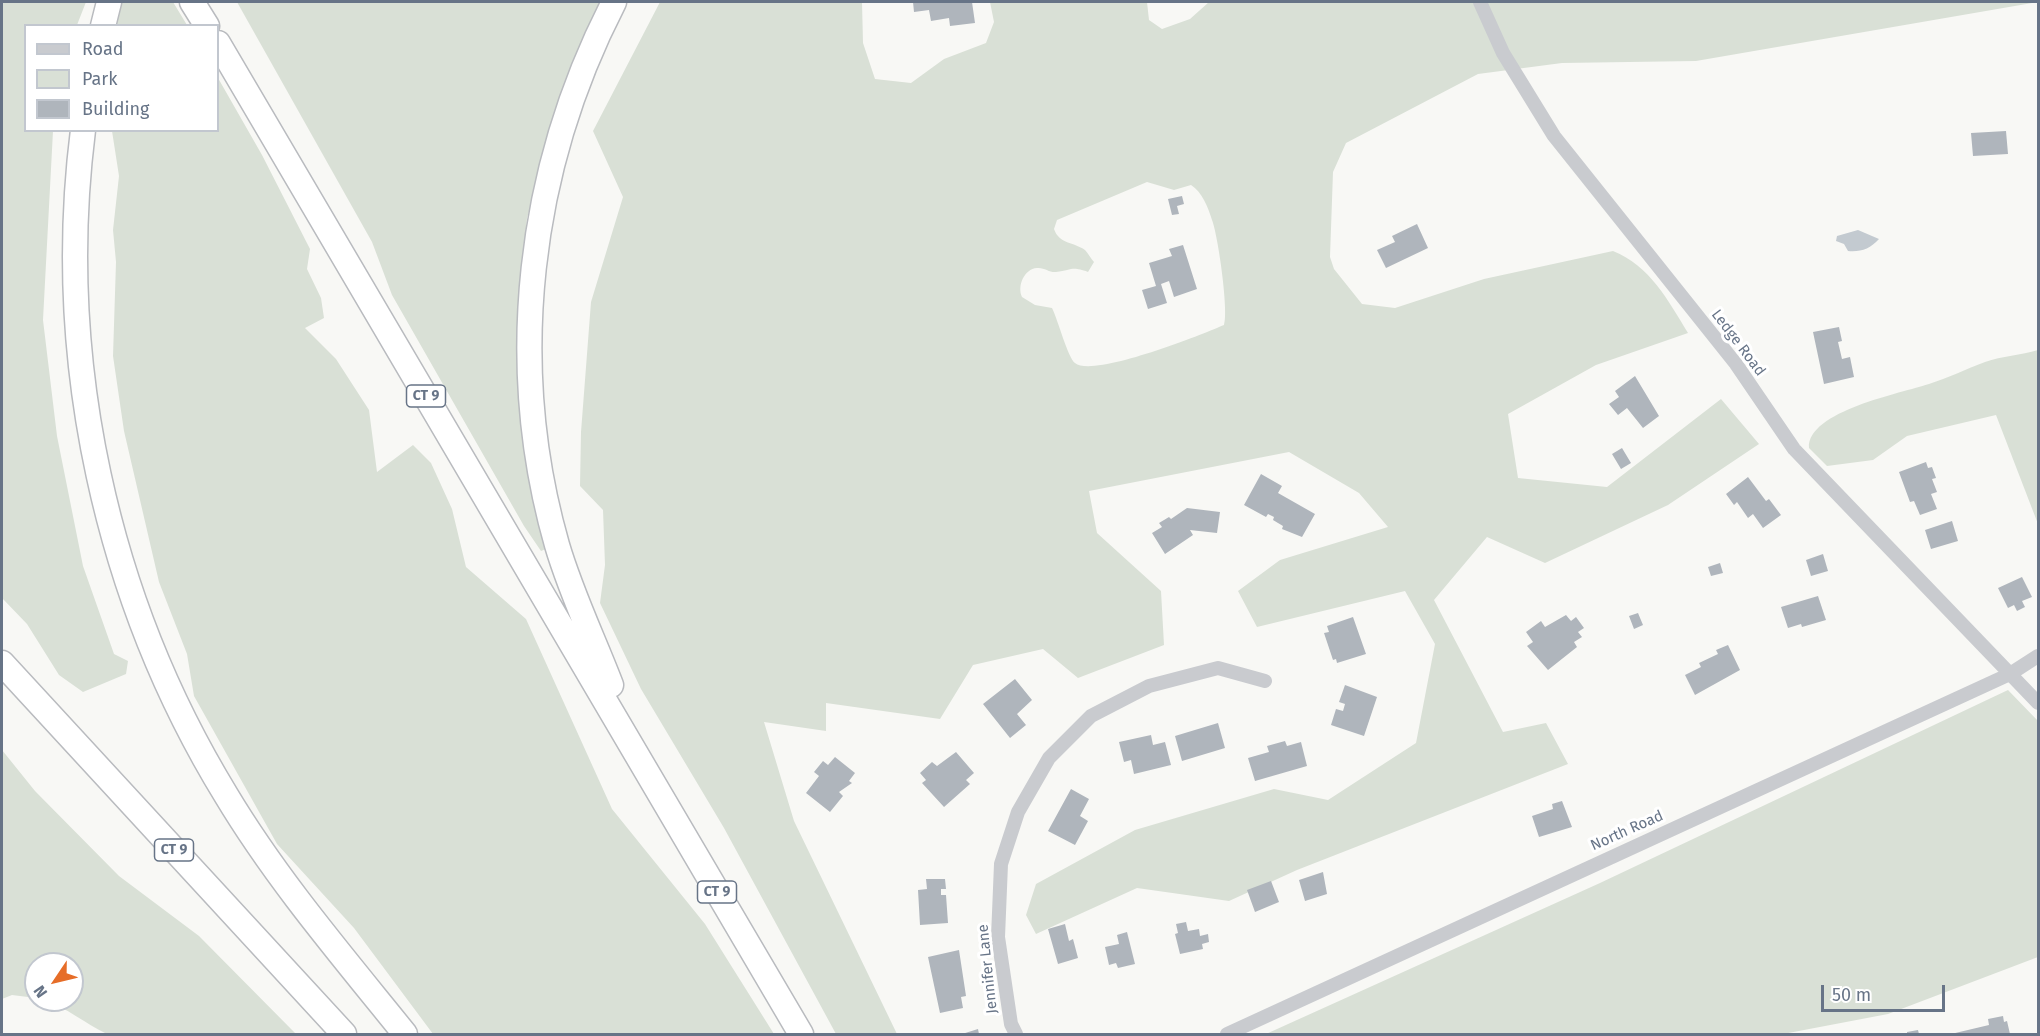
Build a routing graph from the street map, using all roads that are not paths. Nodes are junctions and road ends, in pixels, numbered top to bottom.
1 (109, 2) edge
2 (192, 2) edge
3 (614, 2) edge
4 (1480, 2) edge
5 (104, 24) edge
6 (206, 24) edge
7 (219, 46) edge
8 (83, 132) edge
9 (2038, 656) edge
10 (2, 664) edge
11 (2010, 674) junction
12 (1265, 681) dead end
13 (2038, 703) edge
14 (634, 749) junction
15 (344, 1035) edge
16 (405, 1035) edge
17 (801, 1035) edge
18 (1016, 1035) edge
19 (1227, 1035) edge

1 - 5 highway
2 - 6 highway
3 - 14 highway
4 - 11 street, Ledge Road
7 - 14 highway, CT 9
8 - 16 highway
9 - 11 street, North Road
10 - 15 highway, CT 9
11 - 13 street, Ledge Road
11 - 19 street, North Road
12 - 18 street, Jennifer Lane
14 - 17 highway, CT 9

